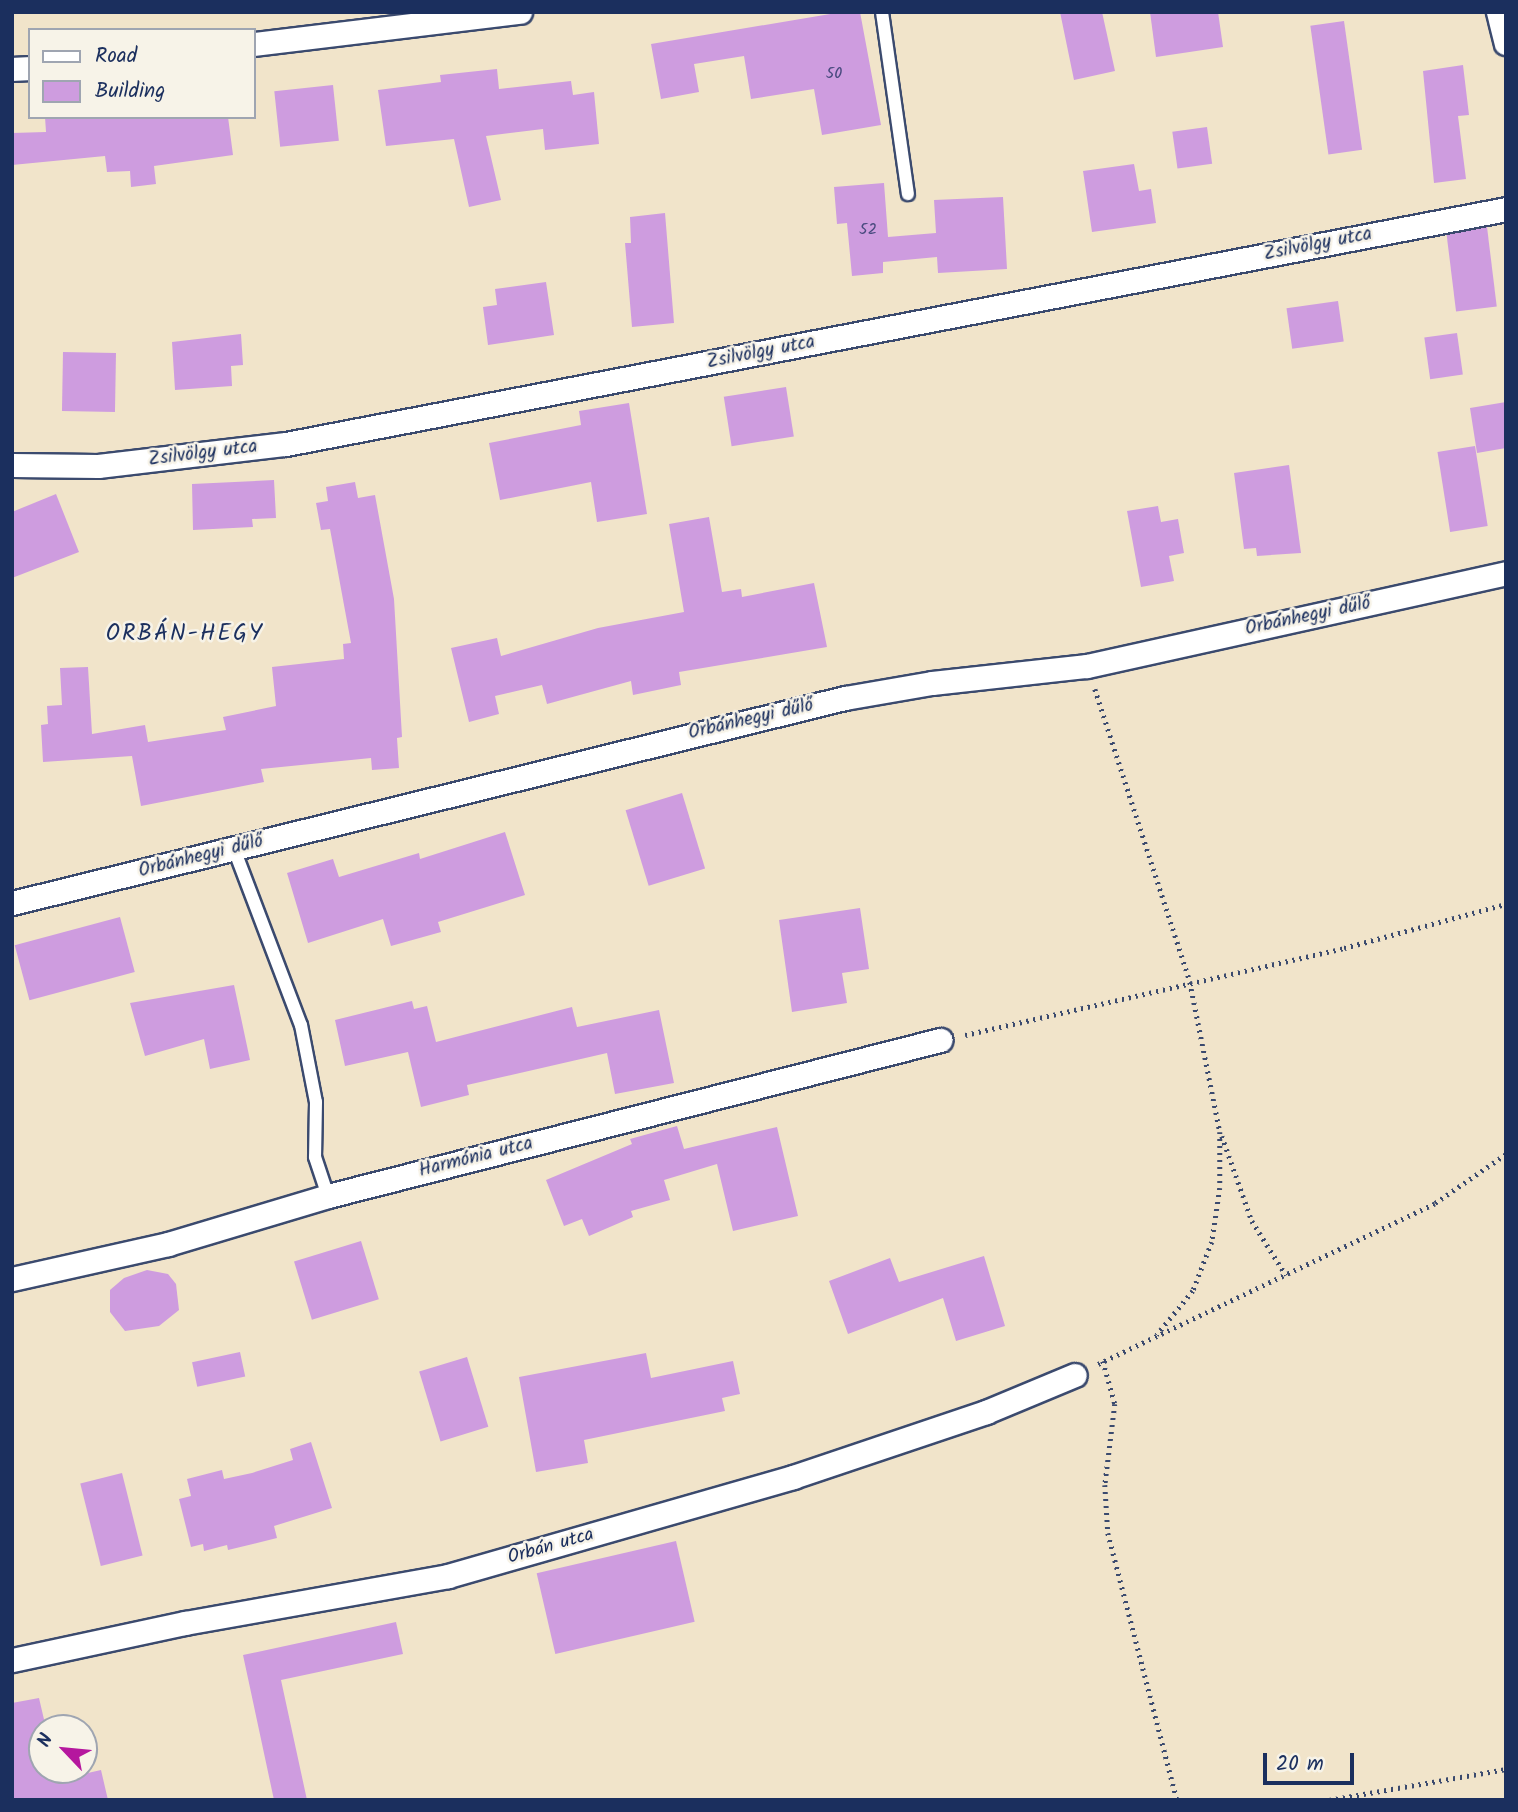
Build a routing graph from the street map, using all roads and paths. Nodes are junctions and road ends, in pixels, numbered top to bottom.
1 (520, 12) edge
2 (882, 12) edge
3 (1498, 12) edge
4 (1506, 43) edge
5 (256, 44) edge
6 (908, 194) dead end
7 (1506, 209) edge
8 (12, 465) edge
9 (1502, 574) edge
10 (1087, 666) junction
11 (234, 849) junction
12 (12, 902) edge
13 (1506, 904) edge
14 (1190, 982) junction
15 (940, 1040) joint
16 (1220, 1132) junction
17 (1506, 1154) edge
18 (328, 1196) junction
19 (1286, 1275) junction
20 (12, 1279) edge
21 (1157, 1335) junction
22 (1103, 1362) junction
23 (1075, 1375) joint
24 (12, 1660) edge
25 (1506, 1769) edge
26 (1177, 1800) edge
27 (1329, 1800) edge

1 - 5 street
2 - 6 lane
3 - 4 street
7 - 8 street, Zsilvölgy utca
9 - 10 street, Orbánhegyi dűlő
10 - 11 street, Orbánhegyi dűlő
10 - 14 path
11 - 12 street, Orbánhegyi dűlő
11 - 18 lane
13 - 14 path
14 - 15 path
14 - 16 path
15 - 18 street, Harmónia utca
16 - 19 path
16 - 21 path
17 - 19 path
18 - 20 street, Harmónia utca
19 - 21 path
21 - 22 path
22 - 23 path
22 - 26 path
23 - 24 street, Orbán utca
25 - 27 path

